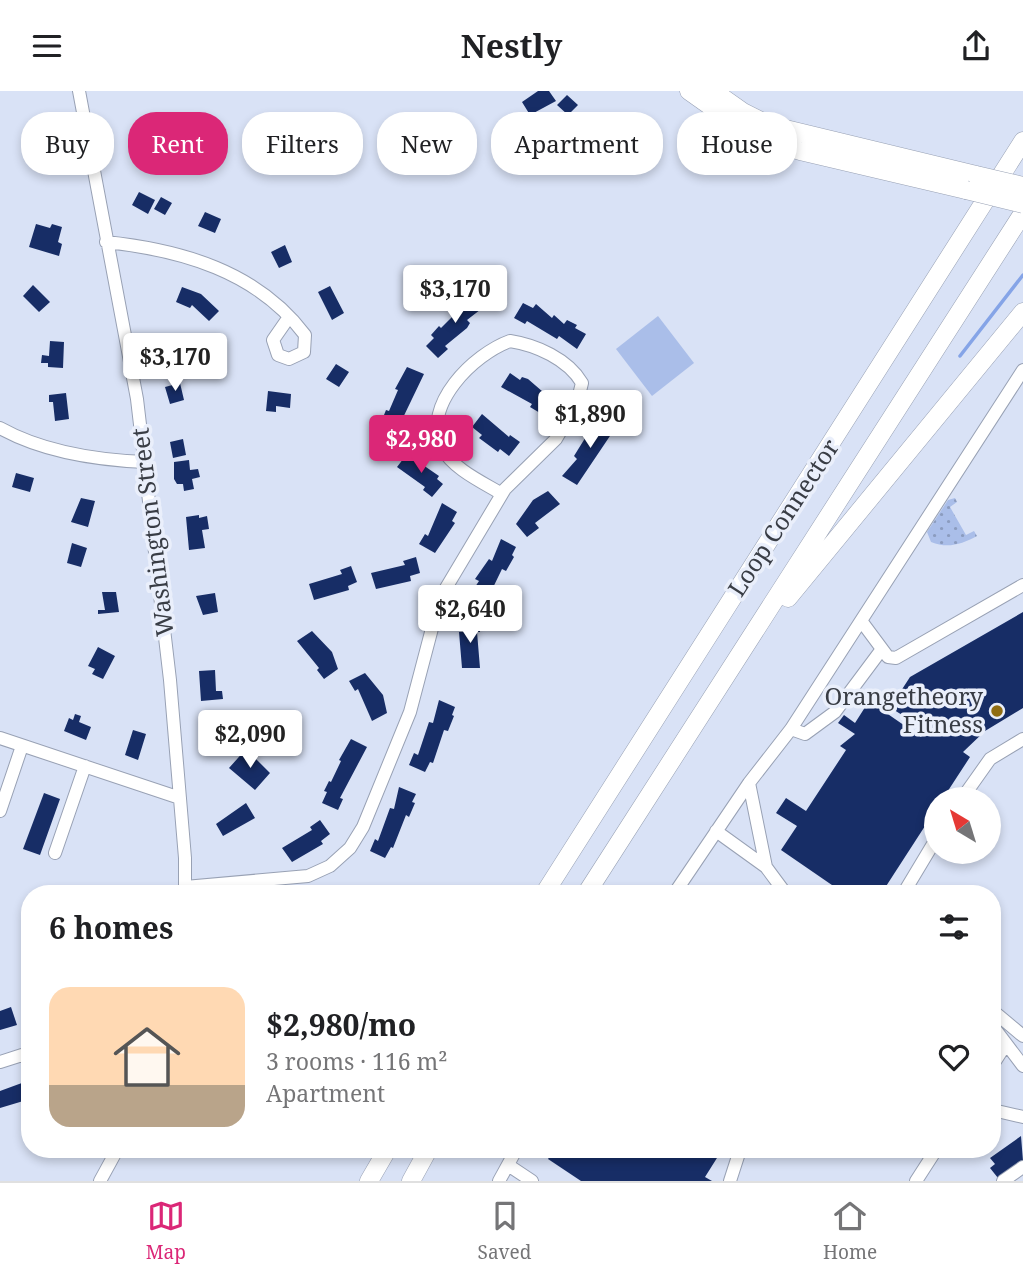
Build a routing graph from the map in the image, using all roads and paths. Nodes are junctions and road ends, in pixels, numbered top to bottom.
1 (79, 91) edge
2 (688, 91) edge
3 (713, 91) edge
4 (1023, 141) edge
5 (971, 183) junction
6 (1023, 186) edge
7 (1023, 204) edge
8 (1023, 213) edge
9 (106, 241) junction
10 (1023, 311) edge
11 (289, 317) dead end
12 (1023, 370) edge
13 (0, 428) edge
14 (145, 462) junction
15 (502, 494) junction
16 (1023, 585) edge
17 (862, 622) junction
18 (882, 649) junction
19 (739, 657) junction
20 (791, 729) junction
21 (0, 738) edge
22 (1023, 739) edge
23 (22, 746) junction
24 (85, 767) junction
25 (749, 783) junction
26 (970, 787) edge
27 (180, 797) junction
28 (0, 811) edge
29 (716, 831) junction
30 (55, 853) dead end
31 (924, 858) edge
32 (766, 867) junction
33 (185, 885) edge
34 (276, 885) edge
35 (550, 885) edge
36 (592, 885) edge
37 (680, 885) edge
38 (779, 885) edge
39 (908, 885) edge
40 (1001, 1016) edge
41 (1022, 1031) edge
42 (1001, 1037) edge
43 (1006, 1044) junction
44 (1001, 1052) edge
45 (21, 1055) edge
46 (0, 1062) edge
47 (1023, 1066) edge
48 (1001, 1112) edge
49 (1023, 1117) edge
50 (113, 1158) edge
51 (382, 1158) edge
52 (424, 1158) edge
53 (512, 1158) edge
54 (737, 1158) edge
55 (931, 1158) edge
56 (508, 1165) junction
57 (1023, 1167) edge
58 (100, 1181) edge
59 (369, 1181) edge
60 (411, 1181) edge
61 (499, 1181) edge
62 (533, 1181) edge
63 (730, 1181) edge
64 (916, 1181) edge
65 (1003, 1181) edge

1 - 9 street, Washington Street
2 - 5 highway
3 - 5 highway
4 - 35 highway, Loop Connector
5 - 6 highway, bridge
5 - 7 highway, bridge
8 - 19 highway, Loop Connector
9 - 11 street
9 - 14 street, Washington Street
10 - 19 highway
12 - 17 street
13 - 14 street
14 - 27 street, Washington Street
15 - 15 street
15 - 34 street
16 - 18 street
17 - 18 street
17 - 20 street
18 - 20 street
19 - 36 highway, Loop Connector
20 - 25 street
21 - 23 street
22 - 26 street
23 - 24 street
23 - 28 street
24 - 27 street
24 - 30 street
25 - 29 street
25 - 32 street
27 - 33 street, Washington Street
29 - 32 street
29 - 37 street
31 - 39 street
32 - 38 street
40 - 41 street
42 - 43 street
43 - 44 street
43 - 47 street
45 - 46 street
48 - 49 street
50 - 58 street
51 - 59 highway
52 - 60 highway
53 - 56 street
54 - 63 street
55 - 64 street
56 - 61 street
56 - 62 street
57 - 65 street

